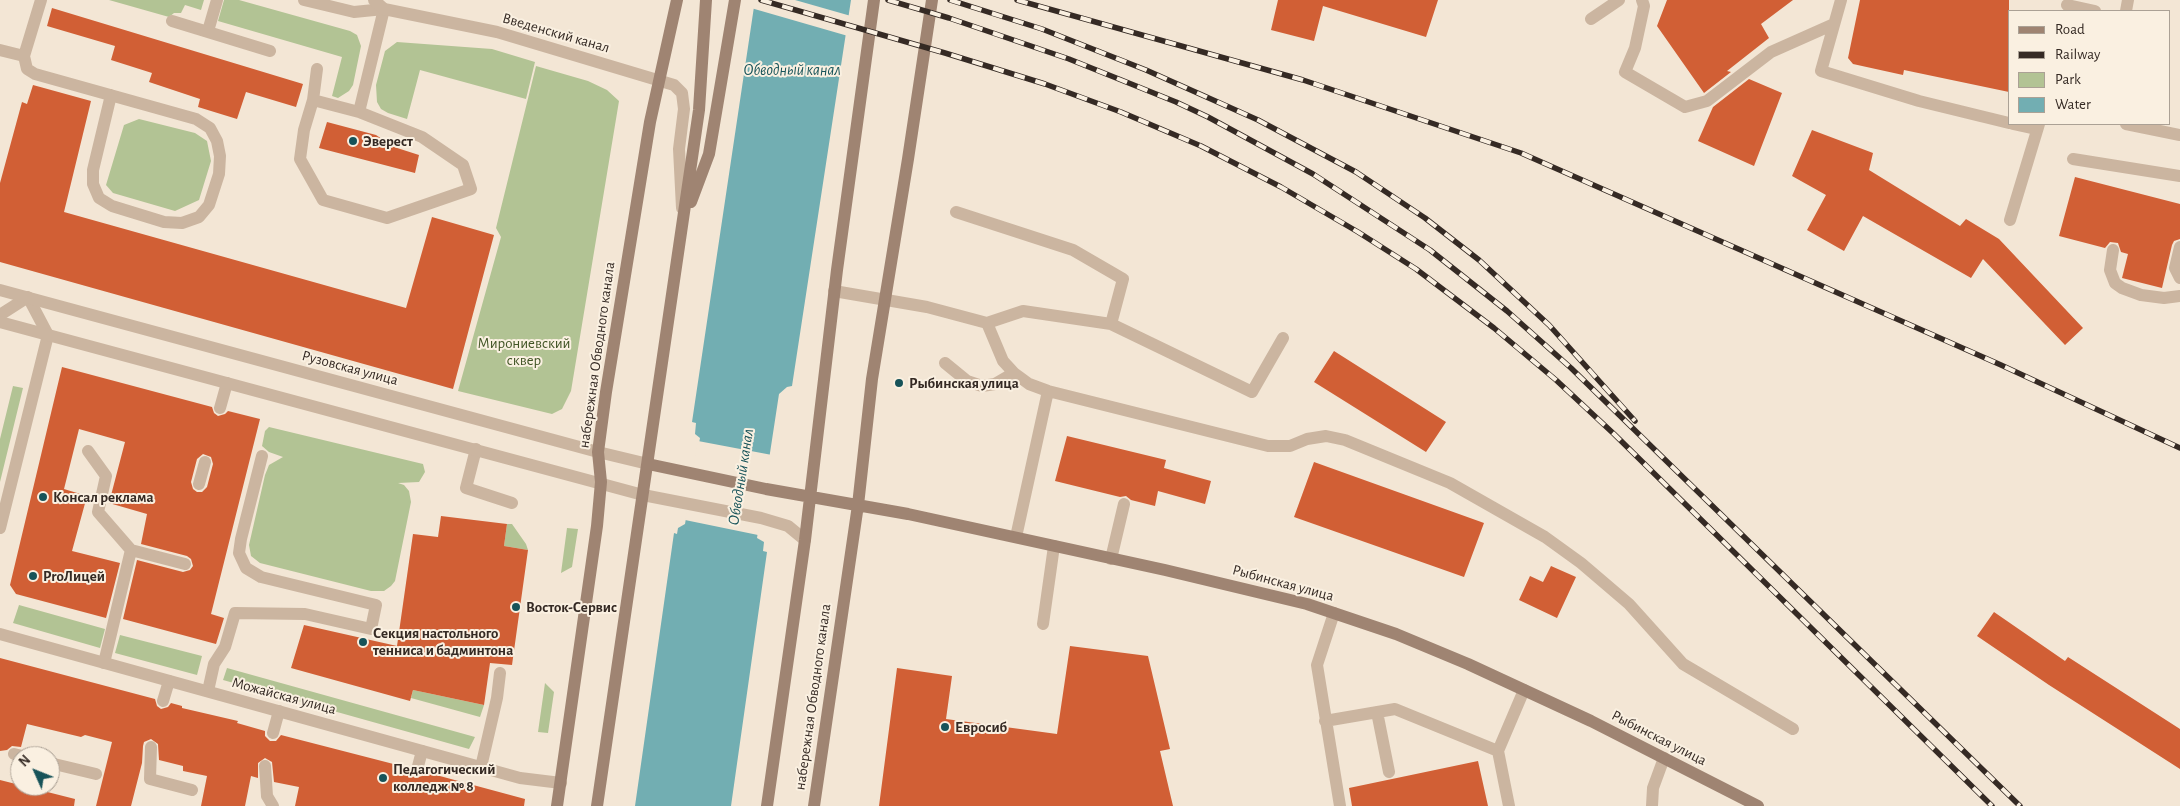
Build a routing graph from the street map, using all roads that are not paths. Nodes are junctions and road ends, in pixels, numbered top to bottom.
1 (41, 0) edge
2 (217, 0) edge
3 (304, 0) edge
4 (374, 0) edge
5 (677, 0) edge
6 (706, 0) edge
7 (735, 0) edge
8 (874, 0) edge
9 (932, 0) edge
10 (1619, 0) edge
11 (1642, 0) edge
12 (1841, 0) edge
13 (2067, 5) edge
14 (384, 9) junction
15 (2090, 10) edge
16 (1590, 19) dead end
17 (172, 21) dead end
18 (1834, 24) junction
19 (208, 31) junction
20 (0, 50) edge
21 (270, 51) dead end
22 (24, 56) junction
23 (317, 69) dead end
24 (660, 79) junction
25 (111, 95) junction
26 (313, 100) junction
27 (359, 112) junction
28 (2008, 123) edge
29 (2131, 125) edge
30 (2037, 126) edge
31 (2180, 135) edge
32 (2073, 159) dead end
33 (2180, 176) edge
34 (956, 212) dead end
35 (2010, 220) dead end
36 (682, 226) junction
37 (2180, 247) edge
38 (2113, 250) dead end
39 (2180, 278) edge
40 (0, 290) edge
41 (834, 291) junction
42 (2180, 296) edge
43 (28, 298) junction
44 (885, 300) junction
45 (0, 316) edge
46 (0, 322) edge
47 (987, 323) junction
48 (1112, 324) junction
49 (48, 335) junction
50 (1283, 338) dead end
51 (945, 363) dead end
52 (1014, 373) junction
53 (227, 383) junction
54 (1048, 391) junction
55 (220, 408) dead end
56 (476, 449) junction
57 (88, 451) dead end
58 (598, 452) junction
59 (262, 456) dead end
60 (205, 462) dead end
61 (648, 464) junction
62 (601, 482) junction
63 (199, 484) dead end
64 (766, 489) joint
65 (644, 495) junction
66 (810, 497) junction
67 (512, 503) dead end
68 (1124, 504) dead end
69 (858, 505) junction
70 (0, 528) edge
71 (1016, 537) junction
72 (805, 540) junction
73 (1054, 546) junction
74 (131, 550) junction
75 (1112, 559) junction
76 (185, 564) dead end
77 (1334, 613) junction
78 (1043, 624) dead end
79 (0, 634) edge
80 (104, 662) junction
81 (500, 673) dead end
82 (169, 681) junction
83 (1524, 690) junction
84 (208, 691) junction
85 (164, 701) dead end
86 (279, 711) junction
87 (1377, 712) junction
88 (1326, 721) junction
89 (1792, 729) dead end
90 (273, 733) dead end
91 (151, 747) dead end
92 (422, 751) junction
93 (1498, 751) junction
94 (1664, 758) junction
95 (60, 765) edge
96 (265, 766) dead end
97 (481, 767) junction
98 (417, 770) dead end
99 (1389, 772) dead end
100 (96, 774) dead end
101 (561, 783) junction
102 (192, 790) dead end
103 (273, 806) edge
104 (557, 806) edge
105 (597, 806) edge
106 (767, 806) edge
107 (814, 806) edge
108 (1340, 806) edge
109 (1509, 806) edge
110 (1652, 806) edge
111 (1758, 806) edge

1 - 22 street
2 - 19 street
3 - 14 street, Введенский канал
4 - 14 street
5 - 24 main road, набережная Обводного канала
6 - 36 main road
7 - 36 main road
8 - 41 main road, набережная Обводного канала
9 - 44 main road, набережная Обводного канала
10 - 16 street
11 - 18 street
12 - 18 street
13 - 15 street
14 - 24 street, Введенский канал
14 - 27 street
17 - 19 street
18 - 28 street
19 - 21 street
20 - 22 street
22 - 25 street
23 - 26 street
24 - 36 street, Введенский канал
24 - 58 main road, набережная Обводного канала
25 - 25 street
26 - 27 street
26 - 27 street
29 - 31 street
30 - 35 street
32 - 33 street
34 - 48 street
36 - 61 main road
37 - 39 street
38 - 42 street
40 - 43 street, Рузовская улица
41 - 44 street
41 - 66 main road, набережная Обводного канала
43 - 45 street
43 - 49 street
43 - 58 street, Рузовская улица
44 - 47 street
44 - 69 main road, набережная Обводного канала
46 - 49 street
47 - 48 street
47 - 52 street
48 - 50 street
49 - 53 street
49 - 70 street
51 - 52 street
52 - 54 street
53 - 55 street
53 - 56 street
54 - 71 street
54 - 89 street
56 - 62 street
56 - 67 street
57 - 74 street
58 - 61 street, Рузовская улица
58 - 62 main road, набережная Обводного канала
59 - 84 street
60 - 63 street
61 - 64 main road, Рузовская улица
61 - 65 main road
62 - 65 street
62 - 101 main road, набережная Обводного канала
64 - 66 main road, Рыбинская улица
65 - 72 street
65 - 105 main road
66 - 69 main road, Рыбинская улица
66 - 72 main road, набережная Обводного канала
68 - 75 street
69 - 71 main road, Рыбинская улица
69 - 107 main road, набережная Обводного канала
71 - 73 main road, Рыбинская улица
72 - 106 main road, набережная Обводного канала
73 - 75 main road, Рыбинская улица
73 - 78 street
74 - 76 street
74 - 80 street
75 - 77 main road, Рыбинская улица
77 - 83 main road, Рыбинская улица
77 - 88 street
79 - 80 street, Можайская улица
80 - 82 street, Можайская улица
81 - 97 street
82 - 84 street, Можайская улица
82 - 85 street
83 - 93 street
83 - 94 main road, Рыбинская улица
84 - 86 street, Можайская улица
86 - 90 street
86 - 92 street, Можайская улица
87 - 88 street
87 - 93 street
87 - 99 street
88 - 108 street
91 - 102 street
92 - 97 street, Можайская улица
92 - 98 street
93 - 109 street
94 - 110 street
94 - 111 main road, Рыбинская улица
95 - 100 street
96 - 103 street
97 - 101 street, Можайская улица
101 - 104 main road, набережная Обводного канала

